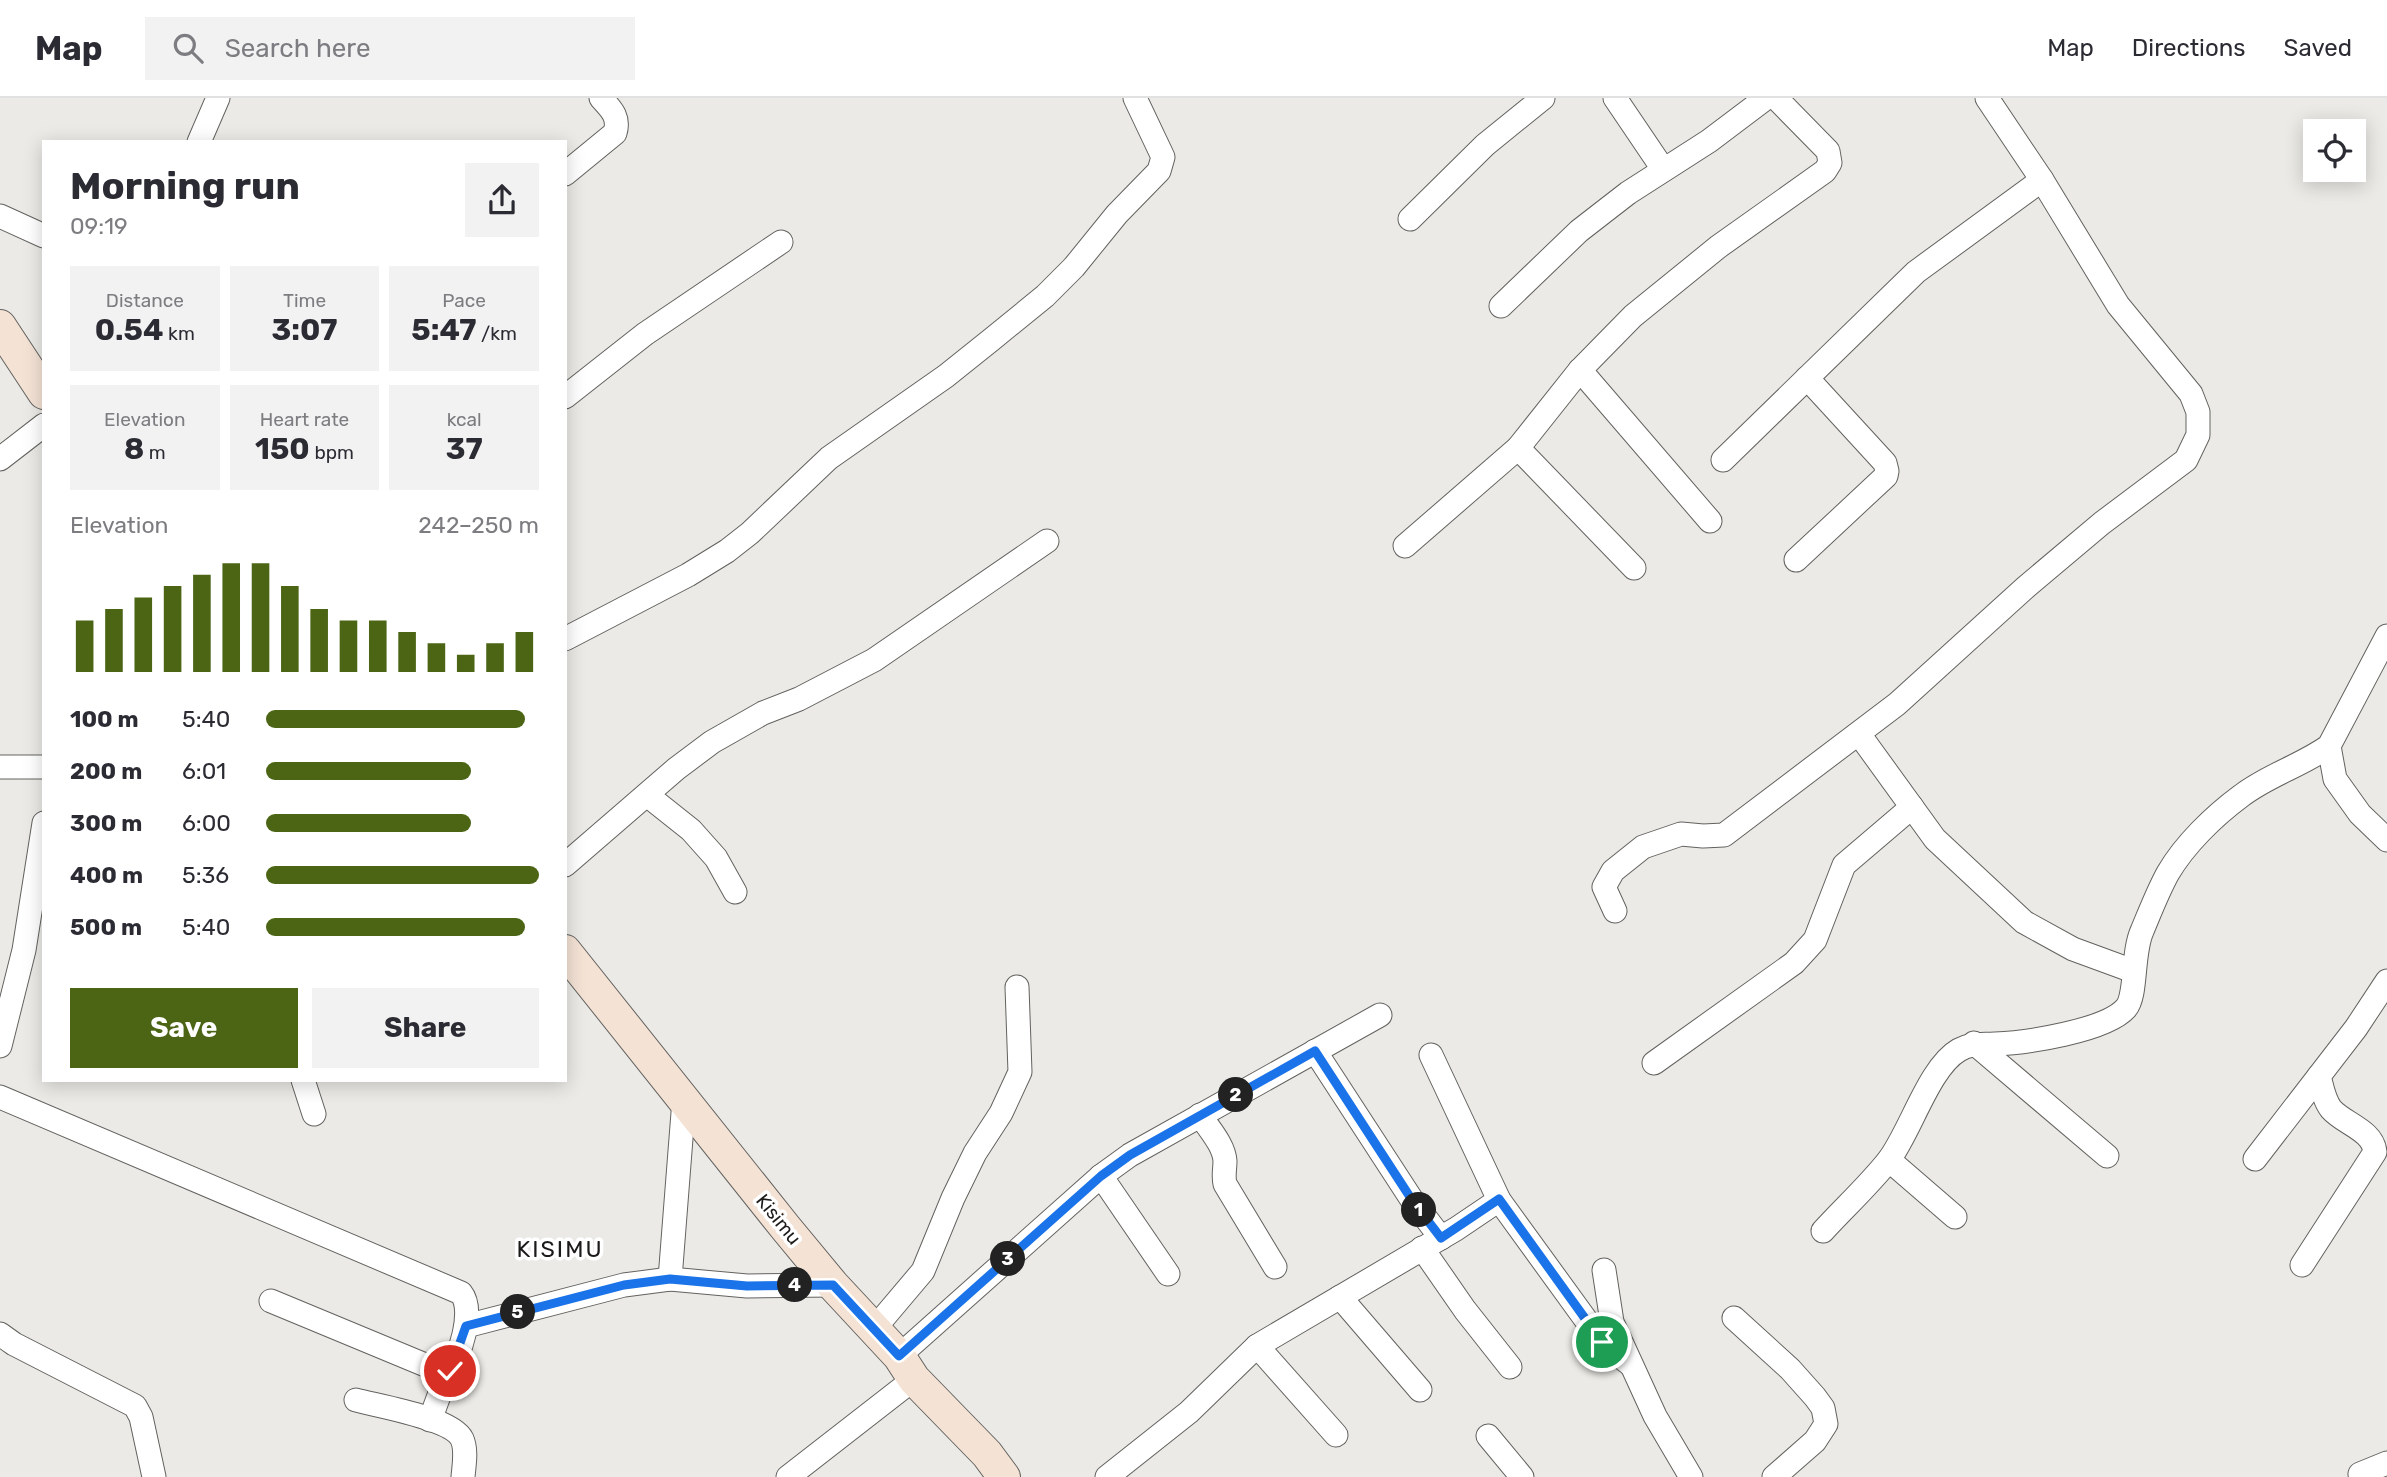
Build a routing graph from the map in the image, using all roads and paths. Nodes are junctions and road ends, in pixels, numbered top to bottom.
1 (218, 98) edge
2 (601, 98) edge
3 (1135, 98) edge
4 (1544, 98) edge
5 (1615, 98) edge
6 (1766, 98) edge
7 (1776, 98) edge
8 (1987, 98) edge
9 (200, 140) edge
10 (1663, 169) junction
11 (567, 172) edge
12 (2042, 180) junction
13 (0, 216) edge
14 (1410, 219) dead end
15 (42, 235) edge
16 (781, 242) dead end
17 (1501, 306) dead end
18 (0, 326) edge
19 (1580, 370) junction
20 (1807, 378) junction
21 (42, 390) edge
22 (567, 395) edge
23 (42, 427) edge
24 (1518, 447) junction
25 (0, 459) edge
26 (1723, 460) dead end
27 (1710, 521) dead end
28 (1047, 541) dead end
29 (1405, 546) dead end
30 (1796, 560) dead end
31 (1634, 568) dead end
32 (2387, 636) edge
33 (567, 638) edge
34 (1858, 734) junction
35 (2329, 747) junction
36 (0, 767) edge
37 (42, 767) edge
38 (647, 796) junction
39 (1912, 807) junction
40 (42, 836) edge
41 (2387, 840) edge
42 (567, 863) edge
43 (736, 892) dead end
44 (1615, 911) dead end
45 (567, 954) edge
46 (2133, 971) junction
47 (2387, 981) edge
48 (1017, 987) dead end
49 (1380, 1015) dead end
50 (1975, 1044) junction
51 (0, 1046) edge
52 (1315, 1051) junction
53 (1431, 1055) dead end
54 (1654, 1063) dead end
55 (2319, 1076) junction
56 (304, 1082) edge
57 (0, 1097) edge
58 (684, 1100) junction
59 (314, 1114) dead end
60 (1200, 1115) junction
61 (2107, 1156) dead end
62 (2255, 1159) dead end
63 (1889, 1160) junction
64 (1101, 1176) junction
65 (1499, 1199) junction
66 (1955, 1217) dead end
67 (1823, 1231) dead end
68 (1431, 1243) junction
69 (2302, 1265) dead end
70 (1275, 1267) dead end
71 (1604, 1270) dead end
72 (1168, 1274) dead end
73 (670, 1279) junction
74 (833, 1285) junction
75 (1340, 1297) junction
76 (271, 1301) dead end
77 (1734, 1318) dead end
78 (466, 1326) junction
79 (874, 1329) junction
80 (2, 1341) edge
81 (1257, 1346) junction
82 (1631, 1365) junction
83 (906, 1367) junction
84 (1510, 1367) dead end
85 (447, 1374) junction
86 (1420, 1390) dead end
87 (356, 1401) dead end
88 (430, 1420) junction
89 (1336, 1435) dead end
90 (1488, 1436) dead end
91 (2387, 1463) edge
92 (2360, 1474) dead end
93 (154, 1477) edge
94 (463, 1477) edge
95 (788, 1477) edge
96 (1004, 1477) edge
97 (1107, 1477) edge
98 (1521, 1477) edge
99 (1691, 1477) edge
100 (1774, 1477) edge

1 - 9 street
2 - 11 street
3 - 33 street
4 - 14 street
5 - 10 street
6 - 10 street
7 - 19 street
8 - 12 street
10 - 17 street
12 - 20 street
12 - 34 street
13 - 15 street
16 - 22 street
18 - 21 street
19 - 24 street
19 - 27 street
20 - 26 street
20 - 30 street
23 - 25 street
24 - 29 street
24 - 31 street
28 - 38 street
32 - 35 street
34 - 39 street
34 - 44 street
35 - 41 street
35 - 46 street
36 - 37 street
38 - 42 street
38 - 43 street
39 - 46 street
39 - 54 street
40 - 51 street
45 - 58 street, Kisimu
46 - 50 street
47 - 55 street
48 - 79 street
49 - 52 street
50 - 61 street
50 - 63 street
52 - 60 street
52 - 68 street
53 - 65 street
55 - 62 street
55 - 69 street
56 - 59 street
57 - 78 street
58 - 73 street
58 - 74 street, Kisimu
60 - 64 street
60 - 70 street
63 - 66 street
63 - 67 street
64 - 72 street
64 - 83 street
65 - 68 street
65 - 82 street
68 - 75 street
68 - 84 street
71 - 82 street
73 - 74 street
73 - 78 street
74 - 79 street, Kisimu
75 - 81 street
75 - 86 street
76 - 85 street
77 - 100 street
78 - 85 street
79 - 83 street, Kisimu
80 - 93 street
81 - 89 street
81 - 97 street
82 - 99 street
83 - 95 street
83 - 96 street, Kisimu
85 - 88 street
87 - 88 street
88 - 94 street
90 - 98 street
91 - 92 street

